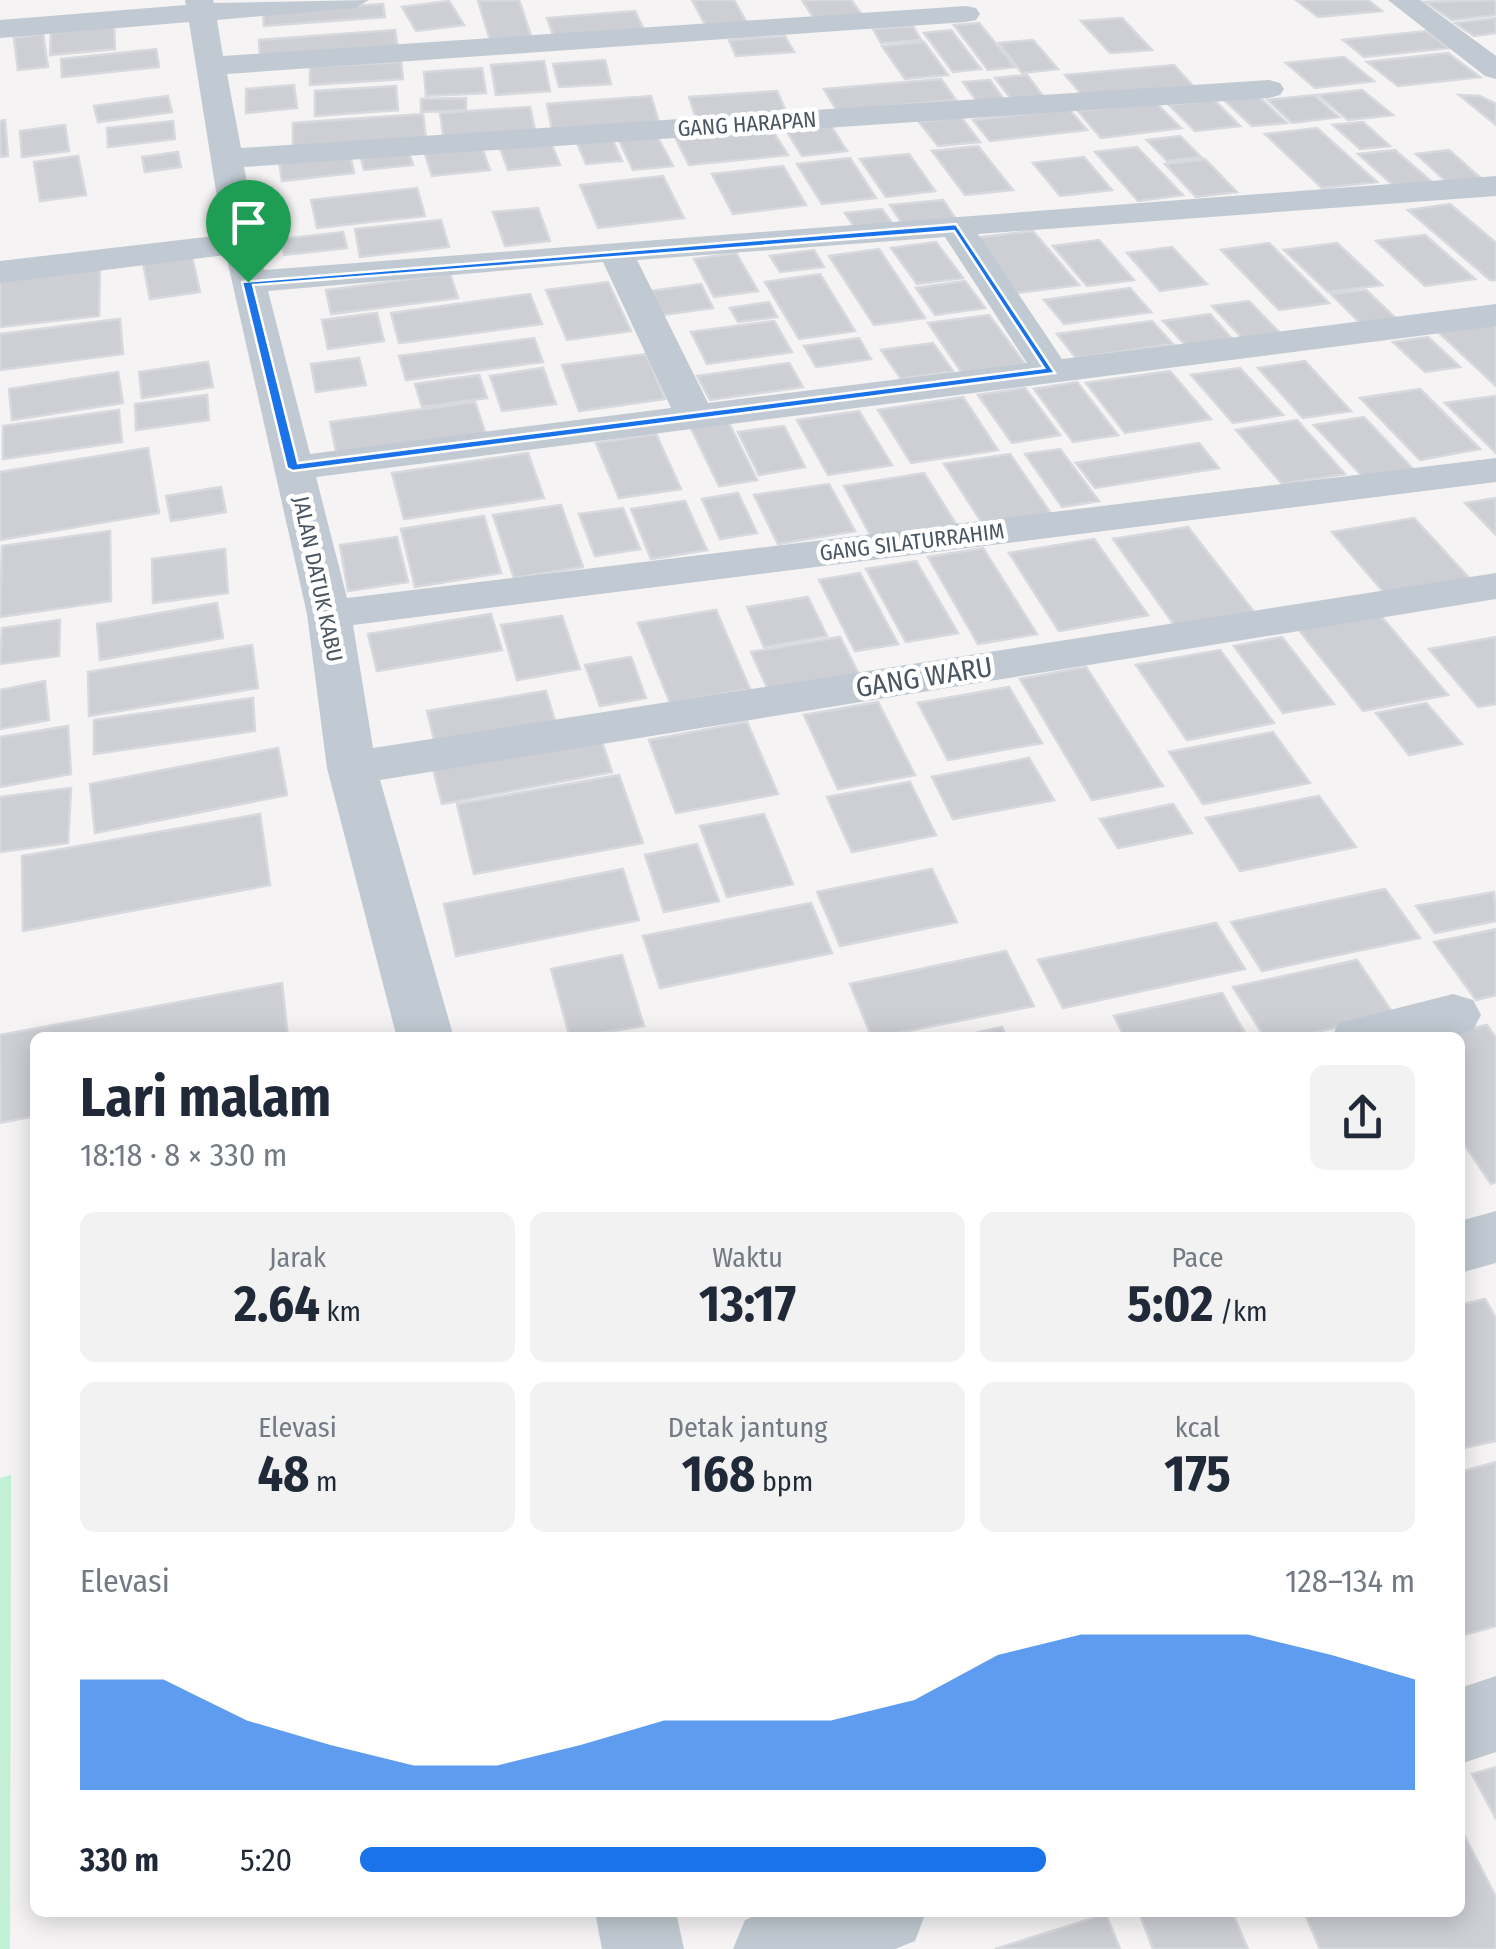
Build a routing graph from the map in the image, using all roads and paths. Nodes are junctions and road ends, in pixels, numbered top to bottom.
1 (354, 0) edge
2 (1402, 0) edge
3 (199, 6) edge
4 (966, 14) dead end
5 (0, 29) edge
6 (212, 66) junction
7 (1496, 70) edge
8 (1269, 88) dead end
9 (224, 158) junction
10 (1496, 186) edge
11 (956, 227) junction
12 (614, 251) junction
13 (244, 262) junction
14 (0, 272) edge
15 (1496, 314) edge
16 (1051, 370) junction
17 (693, 414) junction
18 (293, 468) junction
19 (1496, 470) edge
20 (1496, 586) edge
21 (329, 614) junction
22 (352, 768) junction
23 (1453, 1015) dead end
24 (424, 1032) edge
25 (1384, 1032) edge
26 (1496, 1237) edge
27 (1465, 1246) edge
28 (1496, 1714) edge
29 (1465, 1724) edge
30 (636, 1917) edge
31 (871, 1917) edge
32 (643, 1949) edge
33 (774, 1949) edge

1 - 3 street
2 - 7 street
3 - 5 street
3 - 6 street, JALAN DATUK KABU
4 - 6 street
6 - 9 street, JALAN DATUK KABU
8 - 9 street, GANG HARAPAN
9 - 13 street, JALAN DATUK KABU
10 - 11 street
11 - 12 street
11 - 16 street
12 - 13 street
12 - 17 street
13 - 14 street
13 - 18 street, JALAN DATUK KABU
15 - 16 street
16 - 17 street
17 - 18 street
18 - 21 street, JALAN DATUK KABU
19 - 21 street, GANG SILATURRAHIM
20 - 22 street, GANG WARU
21 - 22 street, JALAN DATUK KABU
22 - 24 street, JALAN DATUK KABU
23 - 25 street
26 - 27 street
28 - 29 street
30 - 32 street
31 - 33 street

